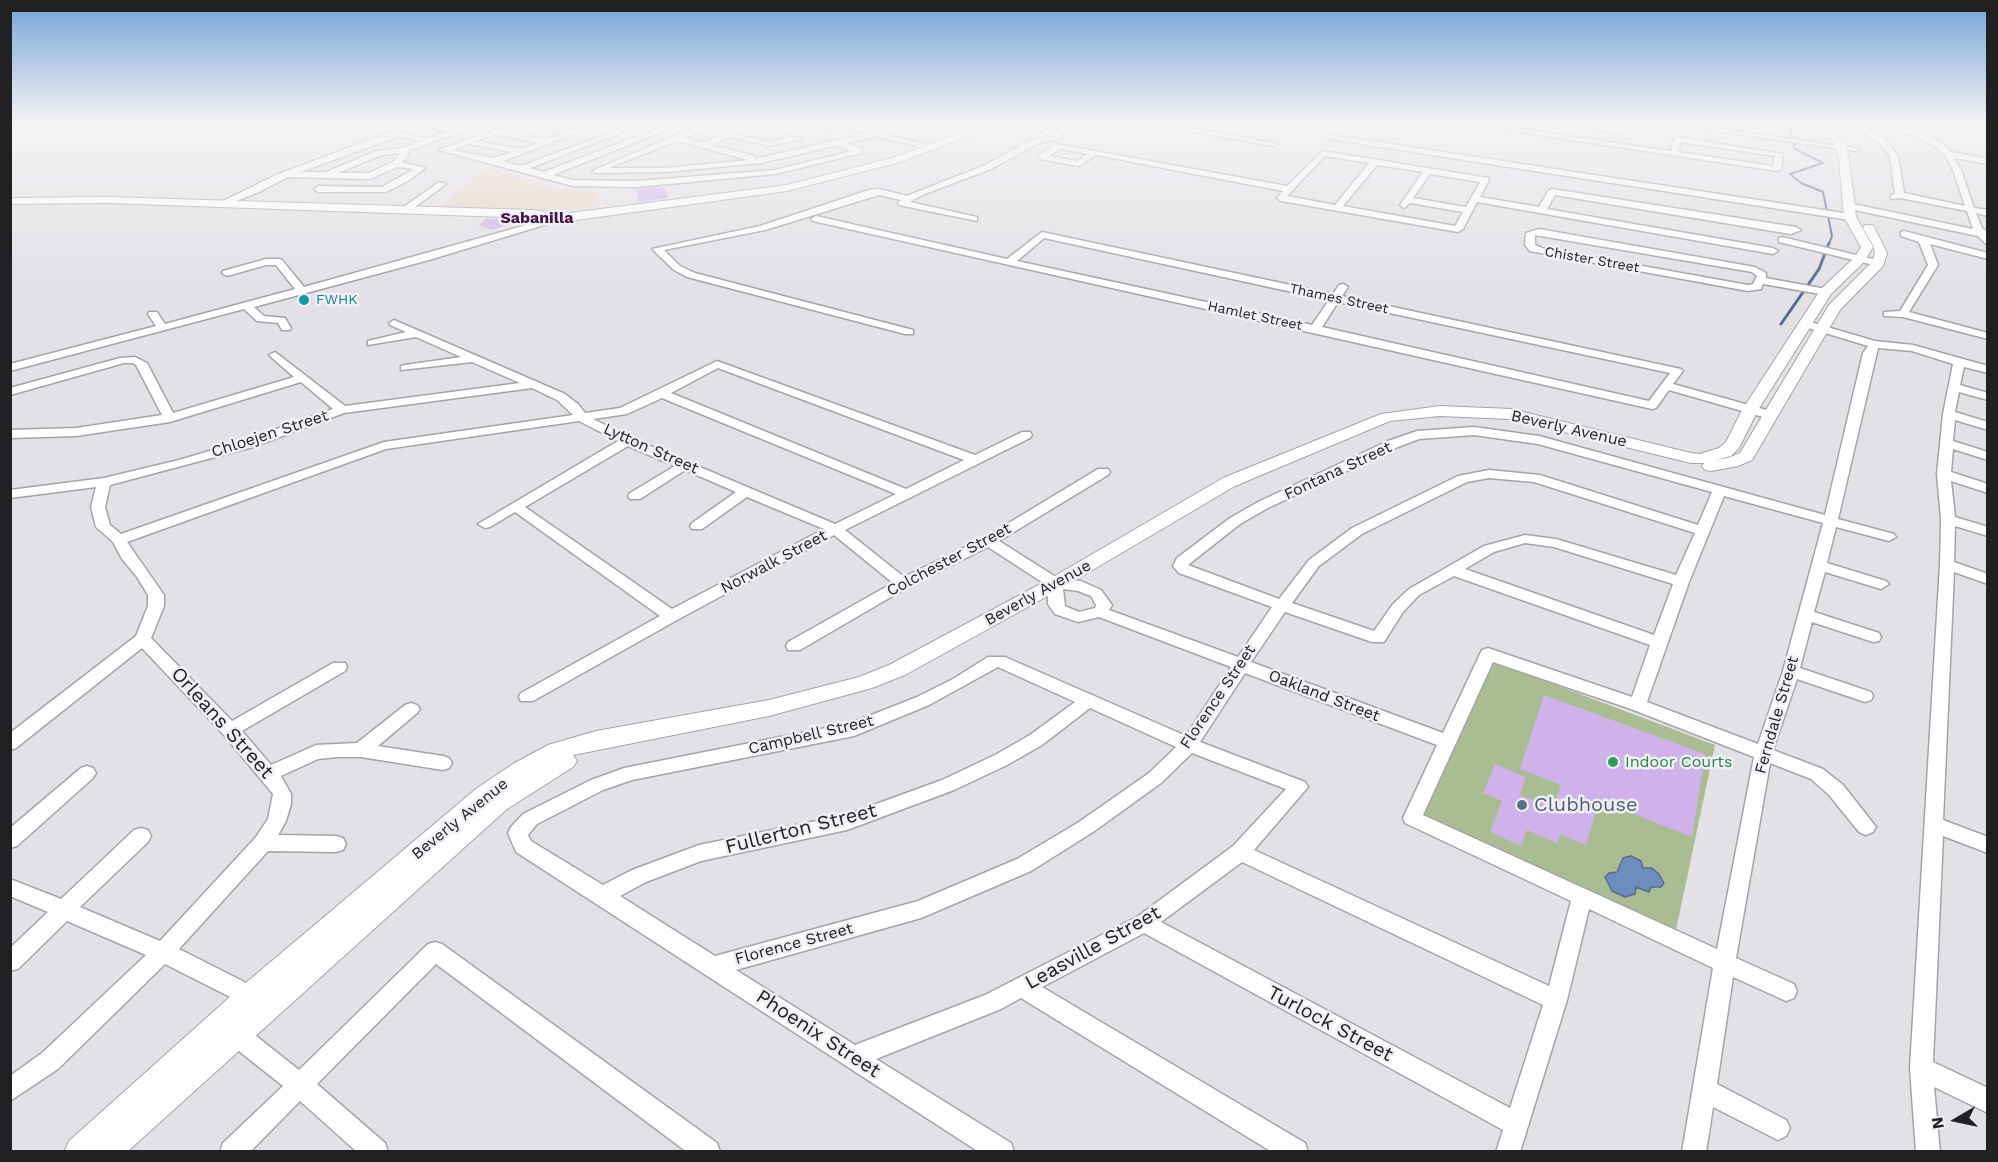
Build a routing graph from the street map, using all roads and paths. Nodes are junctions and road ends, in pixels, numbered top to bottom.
1 (285, 175) edge
2 (334, 175) edge
3 (372, 175) edge
4 (410, 175) edge
5 (545, 175) edge
6 (586, 175) edge
7 (738, 175) edge
8 (835, 175) edge
9 (967, 175) edge
10 (1194, 175) edge
11 (1301, 175) edge
12 (1364, 175) edge
13 (1425, 175) edge
14 (1455, 175) edge
15 (1574, 175) edge
16 (1856, 175) edge
17 (1895, 175) edge
18 (1959, 175) edge
19 (1579, 176) joint
20 (1238, 181) junction
21 (569, 183) junction
22 (442, 184) dead end
23 (318, 189) dead end
24 (1287, 189) junction
25 (1227, 191) dead end
26 (1792, 196) dead end
27 (907, 199) junction
28 (1475, 199) junction
29 (1408, 200) junction
30 (10, 201) edge
31 (223, 203) junction
32 (1337, 208) junction
33 (1792, 208) junction
34 (1851, 209) junction
35 (1969, 209) junction
36 (1469, 210) junction
37 (404, 211) junction
38 (1541, 211) junction
39 (1988, 213) edge
40 (562, 218) junction
41 (1394, 218) junction
42 (816, 219) dead end
43 (974, 219) dead end
44 (1983, 232) edge
45 (1904, 234) dead end
46 (1782, 240) junction
47 (1923, 240) junction
48 (1988, 243) edge
49 (1988, 256) edge
50 (1869, 261) junction
51 (1009, 262) junction
52 (227, 273) dead end
53 (1760, 280) junction
54 (1343, 287) dead end
55 (302, 291) junction
56 (1820, 291) junction
57 (1335, 298) junction
58 (247, 306) junction
59 (153, 314) dead end
60 (1888, 314) dead end
61 (1903, 314) junction
62 (394, 323) dead end
63 (163, 328) junction
64 (286, 328) dead end
65 (1315, 329) junction
66 (1811, 331) junction
67 (909, 332) dead end
68 (1985, 332) edge
69 (414, 333) junction
70 (372, 343) dead end
71 (1872, 349) junction
72 (275, 355) dead end
73 (471, 358) junction
74 (1959, 362) junction
75 (10, 368) edge
76 (405, 369) dead end
77 (1988, 370) edge
78 (1677, 371) joint
79 (302, 378) junction
80 (532, 385) junction
81 (1667, 386) junction
82 (1955, 387) junction
83 (10, 392) edge
84 (661, 393) junction
85 (1988, 397) edge
86 (342, 410) junction
87 (1760, 413) junction
88 (1949, 414) junction
89 (170, 418) junction
90 (582, 418) junction
91 (1988, 426) edge
92 (10, 434) edge
93 (1026, 435) dead end
94 (627, 441) junction
95 (1947, 443) junction
96 (1988, 456) edge
97 (973, 459) junction
98 (685, 465) junction
99 (1103, 472) dead end
100 (1944, 474) junction
101 (104, 482) junction
102 (1720, 489) junction
103 (1988, 489) edge
104 (746, 490) junction
105 (905, 493) junction
106 (10, 494) edge
107 (635, 496) dead end
108 (516, 507) junction
109 (1948, 519) junction
110 (1831, 520) junction
111 (485, 524) dead end
112 (697, 525) dead end
113 (835, 530) junction
114 (1704, 531) junction
115 (1988, 532) edge
116 (1888, 537) dead end
117 (118, 540) junction
118 (989, 541) junction
119 (1947, 564) junction
120 (1818, 565) junction
121 (1452, 570) junction
122 (1988, 579) edge
123 (1681, 582) junction
124 (903, 584) junction
125 (1881, 584) dead end
126 (1060, 589) junction
127 (1281, 605) junction
128 (1100, 612) junction
129 (1806, 615) junction
130 (671, 616) junction
131 (1873, 637) dead end
132 (143, 639) junction
133 (1658, 642) junction
134 (794, 646) dead end
135 (1241, 665) junction
136 (339, 667) dead end
137 (1791, 671) junction
138 (1865, 696) dead end
139 (527, 697) dead end
140 (1088, 701) junction
141 (1637, 705) junction
142 (411, 708) dead end
143 (230, 730) junction
144 (1447, 742) junction
145 (10, 743) edge
146 (1189, 746) junction
147 (361, 750) junction
148 (1763, 754) junction
149 (443, 763) dead end
150 (87, 773) dead end
151 (269, 774) junction
152 (1299, 787) joint
153 (1934, 825) junction
154 (1866, 827) dead end
155 (518, 833) joint
156 (141, 836) dead end
157 (10, 840) edge
158 (263, 843) junction
159 (336, 844) dead end
160 (1988, 845) edge
161 (1240, 852) junction
162 (10, 887) edge
163 (602, 895) junction
164 (1582, 897) junction
165 (65, 910) junction
166 (1144, 923) junction
167 (163, 952) junction
168 (1725, 961) junction
169 (10, 962) edge
170 (714, 966) junction
171 (1022, 987) junction
172 (1786, 991) dead end
173 (259, 1000) junction
174 (1556, 1000) junction
175 (228, 1028) junction
176 (853, 1057) junction
177 (1921, 1068) junction
178 (300, 1085) junction
179 (10, 1090) edge
180 (1704, 1090) junction
181 (1988, 1101) edge
182 (1515, 1124) junction
183 (1778, 1128) dead end
184 (80, 1152) edge
185 (103, 1152) edge
186 (232, 1152) edge
187 (376, 1152) edge
188 (708, 1152) edge
189 (1002, 1152) edge
190 (1296, 1152) edge
191 (1508, 1152) edge
192 (1694, 1152) edge
193 (1928, 1152) edge

1 - 31 street
2 - 3 street
4 - 23 street
5 - 21 street
6 - 21 street
7 - 21 street
8 - 40 street
9 - 27 street
10 - 20 street
11 - 24 street
12 - 32 street
13 - 29 street
14 - 28 street
15 - 19 street
16 - 34 street
17 - 35 street
18 - 35 street
19 - 33 street
20 - 24 street
20 - 25 street
22 - 37 street
24 - 32 street
26 - 33 street
27 - 43 street
27 - 67 street
28 - 36 street
28 - 38 street
29 - 36 street
29 - 41 street
30 - 31 street
31 - 37 street
32 - 41 street
33 - 34 street
34 - 44 street
34 - 50 street
35 - 39 street
35 - 44 street
36 - 41 street
37 - 40 street
38 - 46 street
38 - 46 street
40 - 55 street
42 - 51 street, Hamlet Street
44 - 48 street
45 - 47 street
46 - 50 street
47 - 49 street
47 - 61 street
50 - 56 street, Beverly Avenue
50 - 66 street, Beverly Avenue
51 - 57 street, Thames Street
51 - 65 street, Hamlet Street
52 - 55 street
53 - 53 street, Chister Street
53 - 56 street, Chister Street
54 - 57 street
55 - 58 street
56 - 66 street, Beverly Avenue
57 - 65 street
57 - 78 street, Thames Street
58 - 63 street
58 - 64 street
59 - 63 street
60 - 61 street
61 - 68 street
62 - 69 street, Lytton Street
63 - 75 street
65 - 81 street, Hamlet Street
66 - 71 street
66 - 87 street, Beverly Avenue
69 - 70 street
69 - 73 street, Lytton Street
71 - 74 street
71 - 110 street, Ferndale Street
72 - 79 street
73 - 76 street
73 - 80 street, Lytton Street
74 - 77 street
74 - 82 street
78 - 81 street, Hamlet Street
79 - 86 street
79 - 89 street
80 - 86 street, Chloejen Street
80 - 90 street, Lytton Street
81 - 87 street
82 - 85 street
82 - 88 street
83 - 89 street
84 - 90 street
84 - 97 street
84 - 105 street
86 - 101 street, Chloejen Street
87 - 126 street, Beverly Avenue
88 - 91 street
88 - 95 street
89 - 92 street
90 - 94 street, Lytton Street
90 - 117 street
93 - 97 street, Norwalk Street
94 - 98 street, Lytton Street
94 - 108 street
95 - 96 street
95 - 100 street
97 - 105 street, Norwalk Street
98 - 104 street, Lytton Street
98 - 107 street
99 - 118 street, Colchester Street
100 - 103 street
100 - 109 street
101 - 106 street, Chloejen Street
101 - 117 street
102 - 110 street
102 - 114 street
102 - 127 street, Fontana Street
104 - 112 street
104 - 113 street, Lytton Street
105 - 113 street, Norwalk Street
108 - 111 street
108 - 130 street
109 - 115 street
109 - 119 street
110 - 116 street
110 - 120 street, Ferndale Street
113 - 124 street, Lytton Street
113 - 130 street, Norwalk Street
114 - 123 street
114 - 127 street, Florence Street
117 - 132 street
118 - 124 street, Colchester Street
118 - 126 street
119 - 122 street
119 - 153 street
120 - 125 street
120 - 129 street, Ferndale Street
121 - 123 street
121 - 127 street, Fontana Street
121 - 133 street
123 - 133 street
124 - 134 street, Colchester Street
126 - 128 street
126 - 128 street, Oakland Street
126 - 173 street, Beverly Avenue
127 - 135 street, Florence Street
128 - 135 street, Oakland Street
129 - 131 street
129 - 137 street, Ferndale Street
130 - 139 street, Norwalk Street
132 - 143 street, Orleans Street
132 - 145 street
133 - 141 street
135 - 144 street, Oakland Street
135 - 146 street, Florence Street
136 - 143 street
137 - 138 street
137 - 148 street, Ferndale Street
140 - 146 street, Campbell Street
140 - 155 street, Campbell Street
140 - 163 street, Fullerton Street
141 - 144 street
141 - 148 street
142 - 147 street
143 - 151 street, Orleans Street
144 - 164 street
146 - 152 street, Campbell Street
146 - 170 street, Florence Street
147 - 149 street
147 - 151 street
148 - 154 street
148 - 168 street, Ferndale Street
150 - 157 street
151 - 158 street, Orleans Street
152 - 161 street, Leasville Street
153 - 160 street
153 - 177 street
155 - 163 street, Phoenix Street
156 - 165 street
158 - 159 street
158 - 167 street, Orleans Street
161 - 166 street, Leasville Street
161 - 174 street
162 - 165 street
163 - 170 street, Phoenix Street
164 - 168 street
164 - 174 street
165 - 167 street
165 - 169 street
166 - 171 street, Leasville Street
166 - 182 street, Turlock Street
167 - 173 street
167 - 179 street, Orleans Street
168 - 172 street
168 - 180 street, Ferndale Street
170 - 176 street, Phoenix Street
171 - 176 street, Leasville Street
171 - 190 street
173 - 175 street, Beverly Avenue
174 - 182 street
175 - 178 street
175 - 184 street, Beverly Avenue
175 - 185 street, Beverly Avenue
176 - 189 street, Phoenix Street
177 - 181 street
177 - 193 street
178 - 186 street
178 - 187 street
178 - 188 street
180 - 183 street
180 - 192 street, Ferndale Street
182 - 191 street

